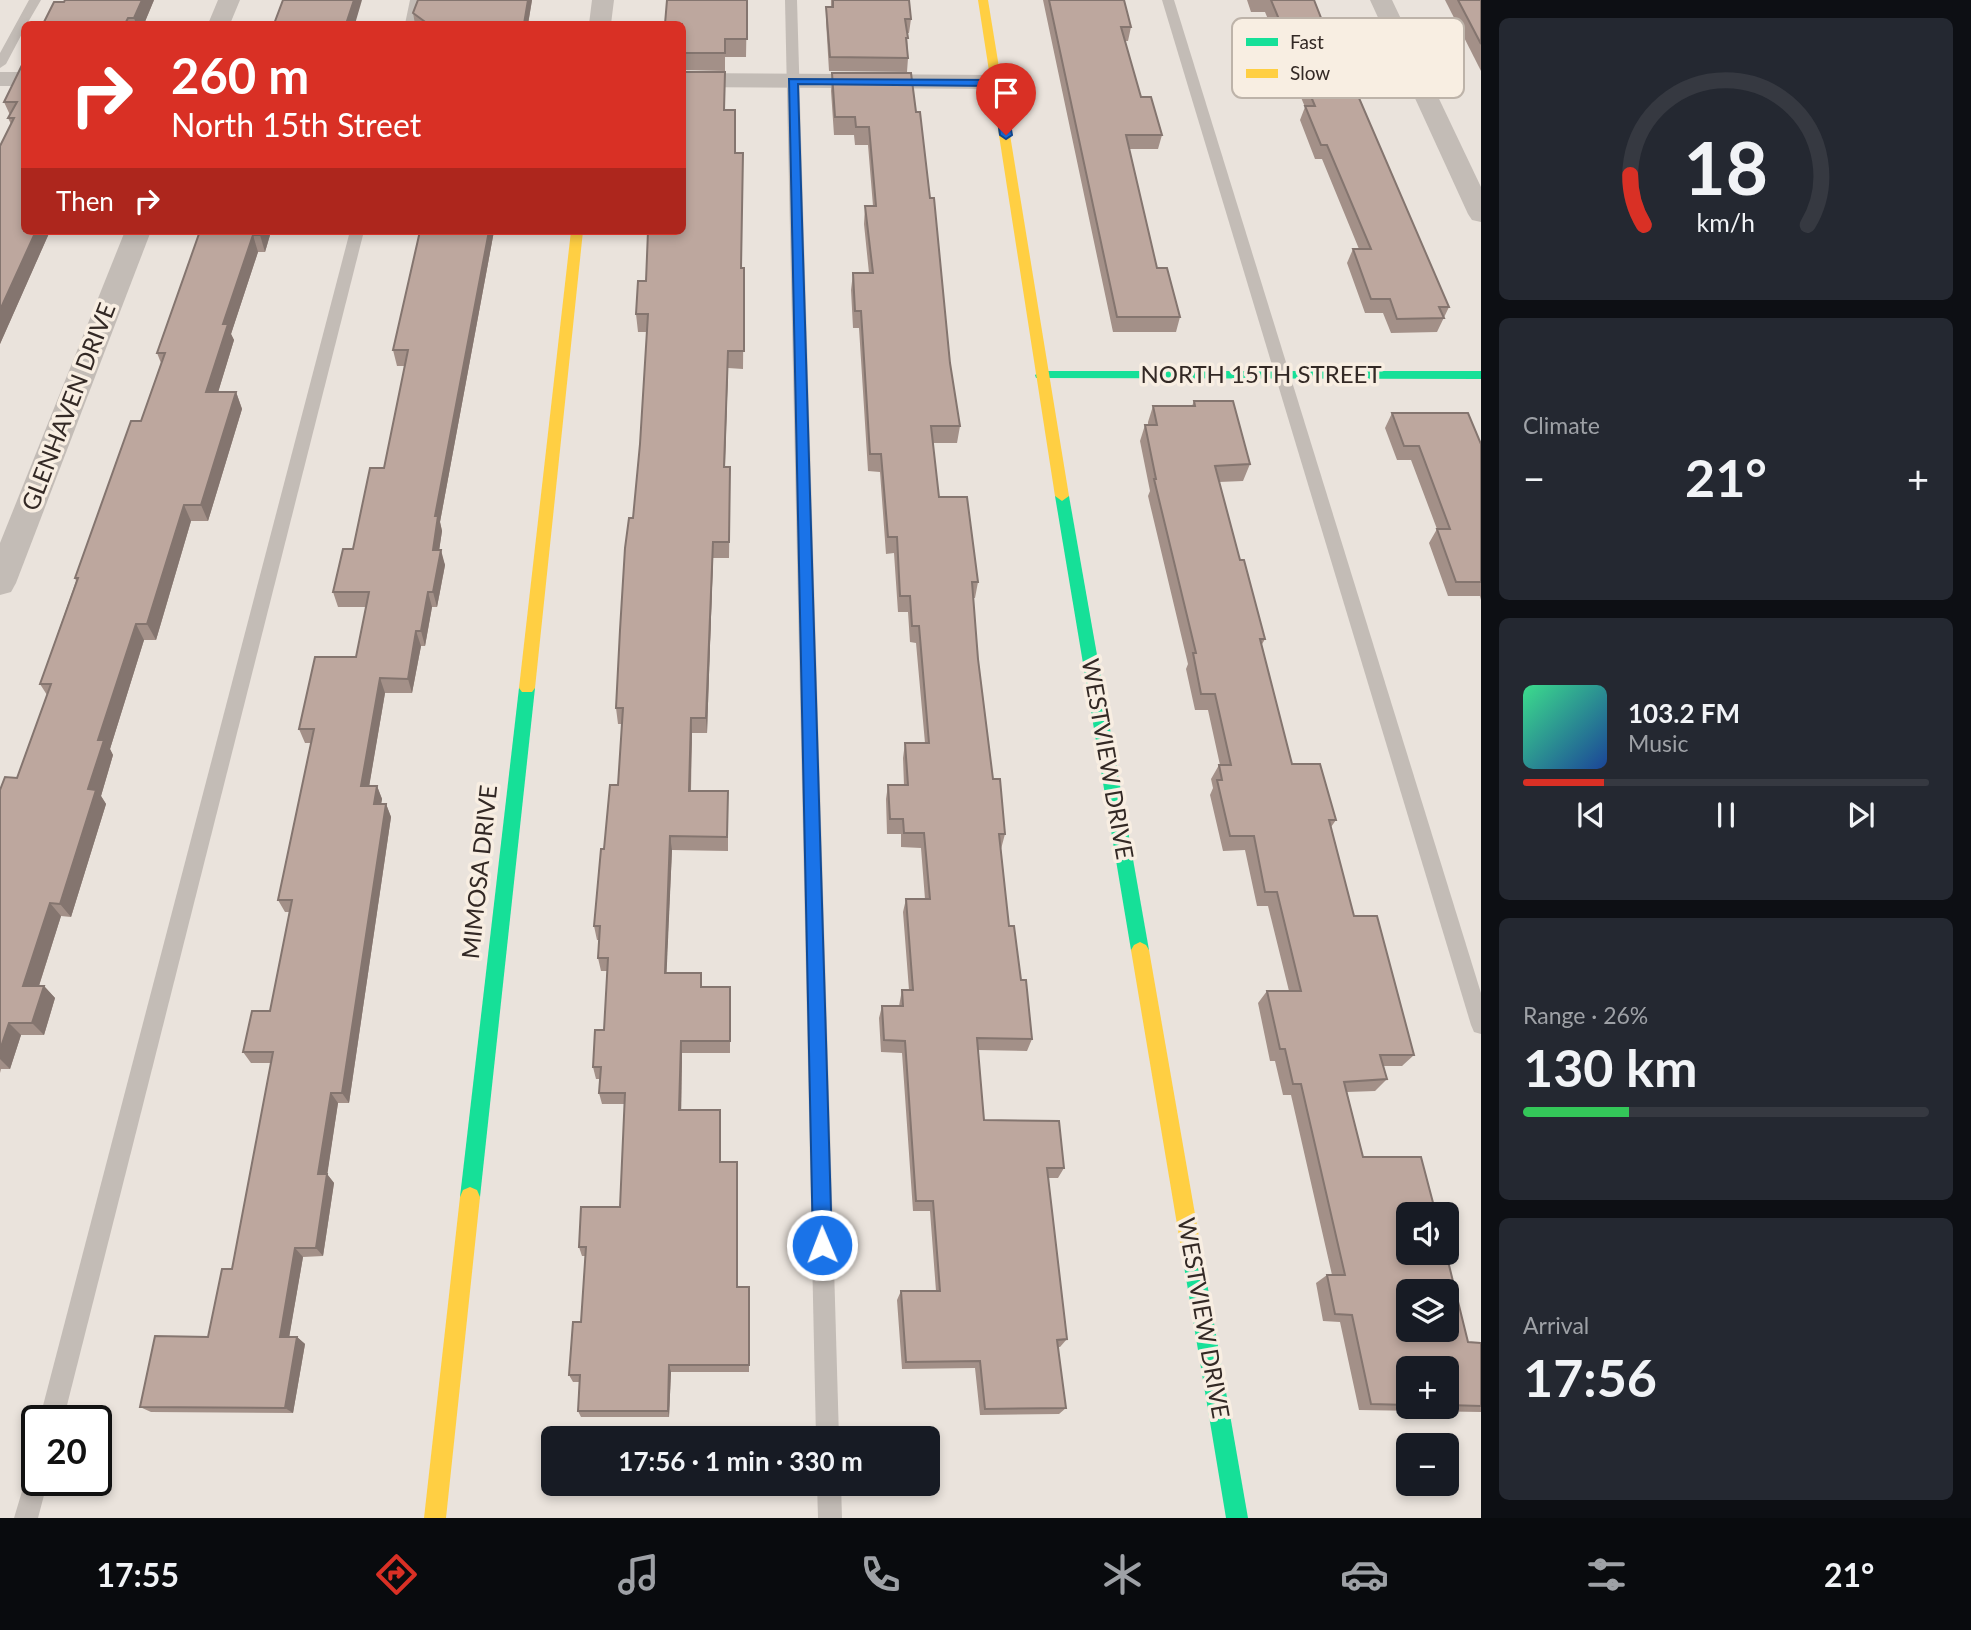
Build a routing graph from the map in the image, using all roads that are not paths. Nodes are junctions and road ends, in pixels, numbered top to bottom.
1 (35, 0) edge
2 (229, 0) edge
3 (416, 0) edge
4 (603, 0) edge
5 (791, 0) edge
6 (983, 0) edge
7 (1168, 0) edge
8 (1381, 0) edge
9 (1389, 18) edge
10 (24, 21) edge
11 (220, 21) edge
12 (411, 21) edge
13 (600, 21) edge
14 (21, 26) edge
15 (0, 64) edge
16 (0, 79) edge
17 (21, 79) edge
18 (686, 80) edge
19 (793, 81) junction
20 (998, 82) junction
21 (1427, 98) edge
22 (1481, 214) edge
23 (136, 235) edge
24 (356, 235) edge
25 (577, 235) edge
26 (1041, 374) junction
27 (1283, 375) junction
28 (1481, 375) edge
29 (0, 583) edge
30 (1481, 1025) edge
31 (55, 1405) edge
32 (828, 1426) edge
33 (32, 1496) edge
34 (829, 1496) edge
35 (26, 1518) edge
36 (435, 1518) edge
37 (830, 1518) edge
38 (1237, 1518) edge

1 - 10 lane
2 - 11 street
3 - 12 lane
4 - 13 street
5 - 19 lane
6 - 20 street, WESTVIEW DRIVE
7 - 27 lane
8 - 9 street
14 - 15 lane
16 - 17 street
18 - 19 street
19 - 20 street
19 - 32 lane
20 - 26 street, WESTVIEW DRIVE
21 - 22 street
23 - 29 street, GLENHAVEN DRIVE
24 - 31 lane
25 - 36 street, MIMOSA DRIVE
26 - 27 street, NORTH 15TH STREET
26 - 38 street, WESTVIEW DRIVE
27 - 28 street, NORTH 15TH STREET
27 - 30 lane
33 - 35 lane
34 - 37 lane

